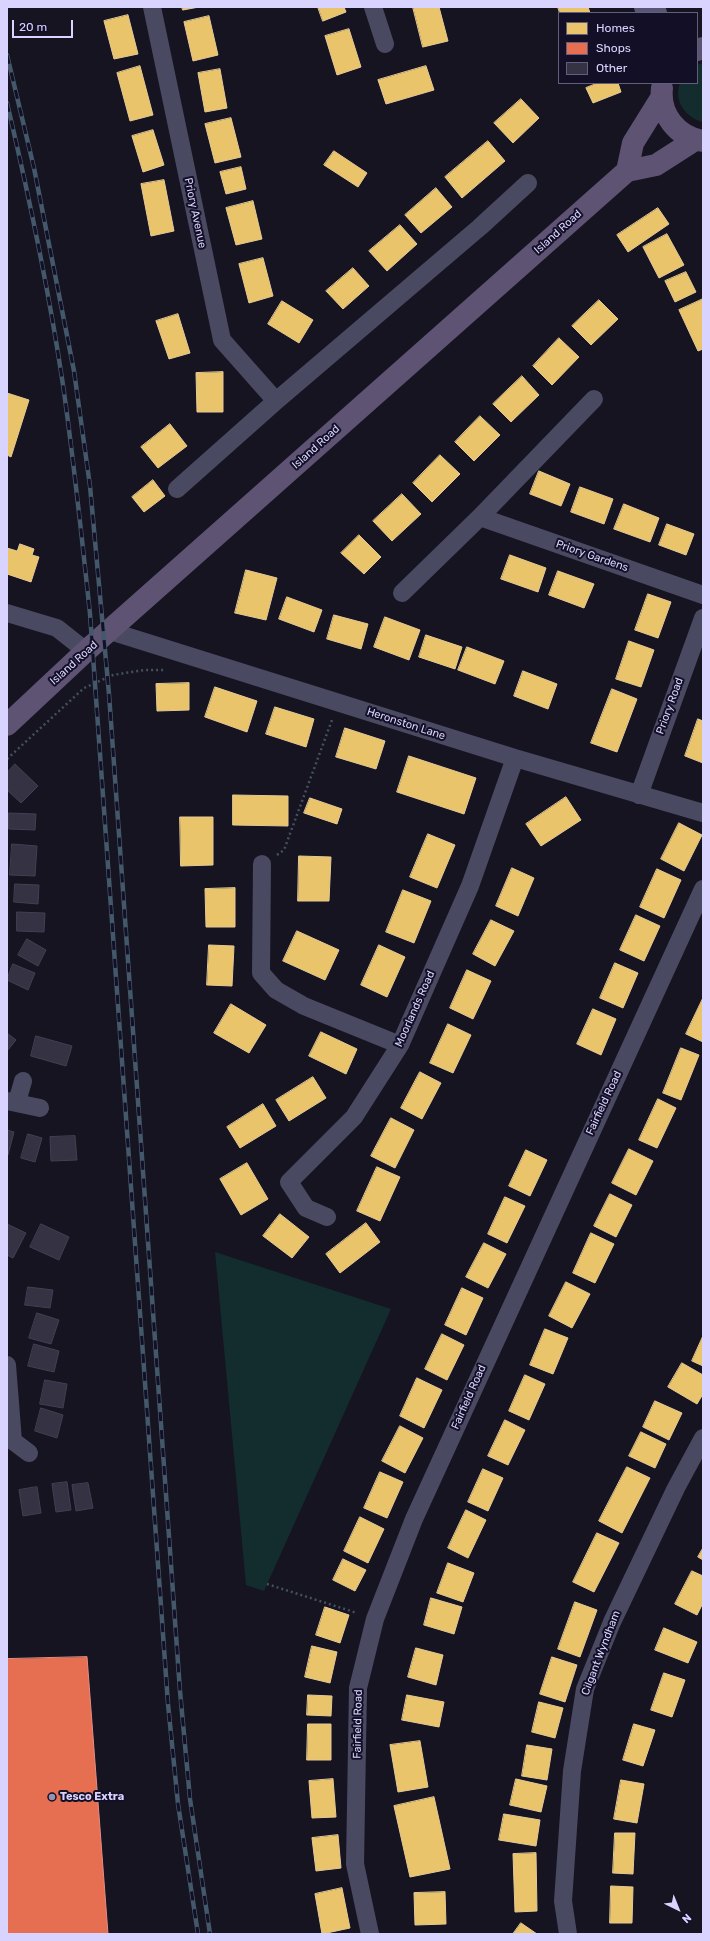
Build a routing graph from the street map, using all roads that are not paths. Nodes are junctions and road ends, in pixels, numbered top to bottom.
1 (152, 7) edge
2 (373, 7) edge
3 (645, 7) edge
4 (654, 12) edge
5 (385, 44) dead end
6 (662, 91) edge
7 (699, 140) edge
8 (627, 171) junction
9 (528, 183) dead end
10 (594, 399) dead end
11 (276, 401) junction
12 (176, 489) dead end
13 (480, 517) junction
14 (402, 593) dead end
15 (703, 595) edge
16 (7, 613) edge
17 (703, 618) edge
18 (110, 631) junction
19 (86, 651) junction
20 (7, 725) edge
21 (515, 758) junction
22 (639, 795) junction
23 (703, 813) edge
24 (262, 864) road end
25 (703, 889) edge
26 (400, 1045) junction
27 (23, 1081) dead end
28 (12, 1101) edge
29 (40, 1108) dead end
30 (327, 1217) dead end
31 (7, 1365) edge
32 (703, 1438) edge
33 (10, 1444) edge
34 (29, 1453) dead end
35 (370, 1934) edge
36 (568, 1934) edge

1 - 11 street, Priory Avenue
2 - 5 street
3 - 4 main road
6 - 7 main road
6 - 8 main road
7 - 8 main road, Island Road
8 - 18 main road, Island Road
9 - 11 street
10 - 13 street
11 - 12 street
13 - 14 street
13 - 15 street, Priory Gardens
16 - 19 street
17 - 22 street, Priory Road
18 - 19 main road, Island Road
18 - 21 street, Heronston Lane
19 - 20 main road, Island Road
21 - 22 street, Heronston Lane
21 - 26 street, Moorlands Road
22 - 23 street, Heronston Lane
24 - 26 street
25 - 35 street, Fairfield Road
26 - 30 street, Moorlands Road
27 - 28 street
28 - 29 street
31 - 33 street
32 - 36 street, Cilgant Wyndham
33 - 34 street

